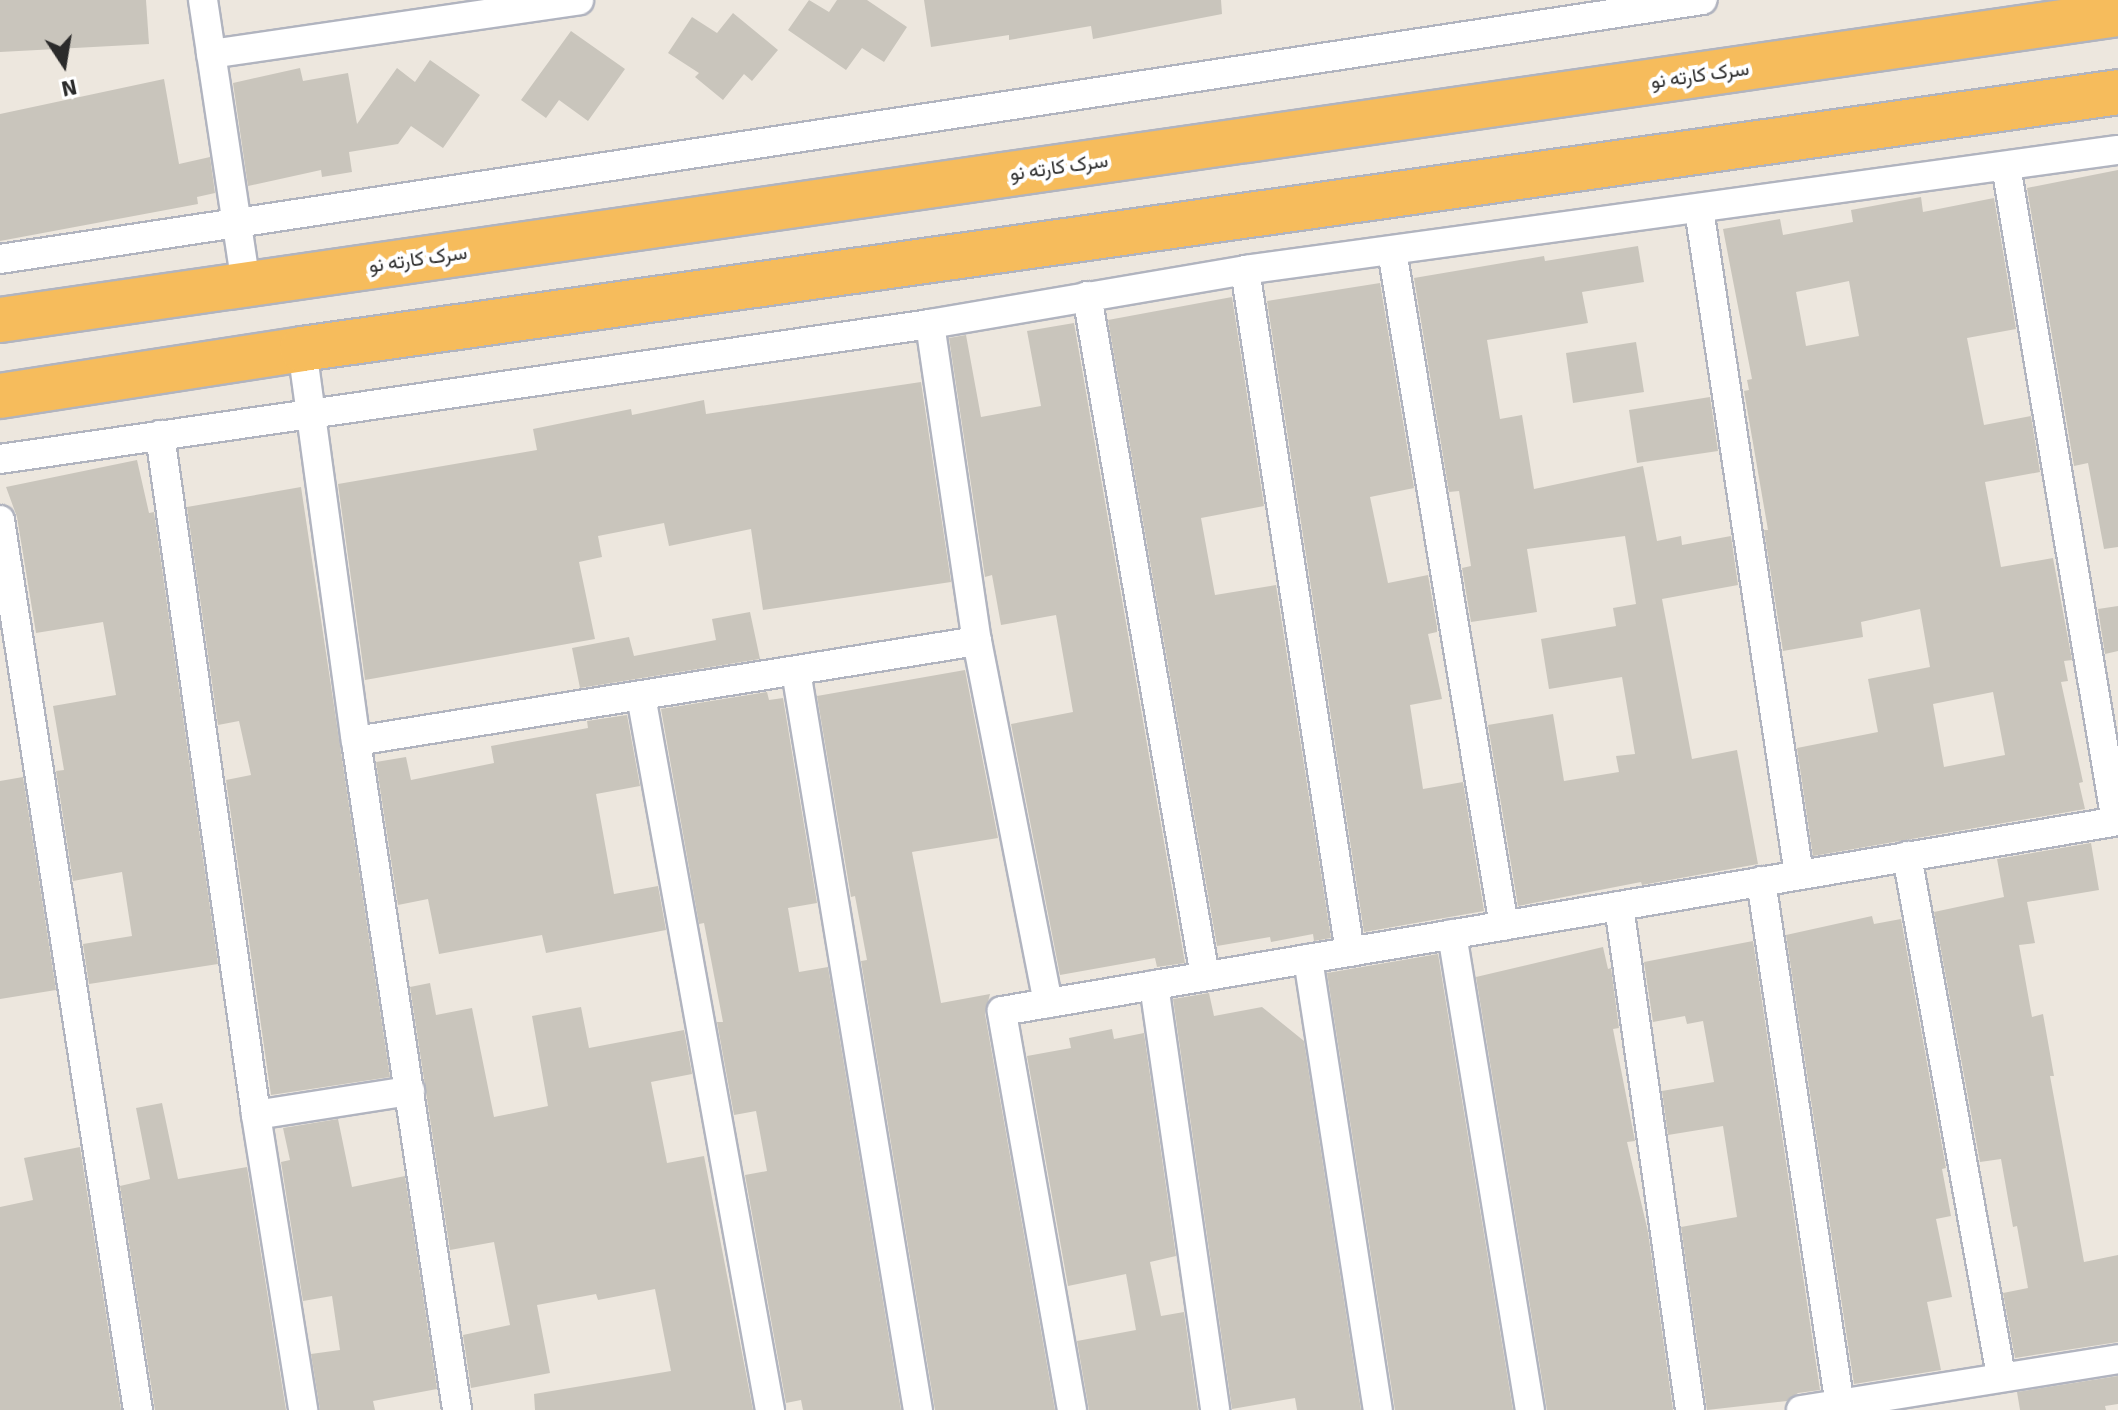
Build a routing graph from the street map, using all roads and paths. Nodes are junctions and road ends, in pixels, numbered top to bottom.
1 (203, 0) edge
2 (579, 0) edge
3 (1702, 0) edge
4 (505, 5) edge
5 (2118, 14) edge
6 (211, 54) junction
7 (2118, 92) edge
8 (2118, 150) edge
9 (2006, 166) junction
10 (1699, 209) junction
11 (236, 220) junction
12 (1392, 251) junction
13 (0, 259) edge
14 (1245, 270) junction
15 (246, 283) junction
16 (1087, 296) junction
17 (0, 320) edge
18 (930, 324) junction
19 (302, 349) junction
20 (0, 396) edge
21 (310, 412) junction
22 (160, 435) junction
23 (0, 459) edge
24 (0, 520) edge
25 (977, 641) junction
26 (796, 671) junction
27 (641, 696) junction
28 (356, 741) junction
29 (2117, 821) edge
30 (1907, 856) junction
31 (1799, 875) junction
32 (1761, 881) junction
33 (1619, 906) junction
34 (1504, 926) junction
35 (1452, 934) junction
36 (1350, 952) junction
37 (1308, 959) junction
38 (1205, 976) junction
39 (1154, 985) junction
40 (1048, 1003) junction
41 (410, 1091) junction
42 (256, 1115) junction
43 (2118, 1359) edge
44 (2001, 1376) junction
45 (1840, 1406) junction
46 (138, 1410) edge
47 (303, 1410) edge
48 (457, 1410) edge
49 (770, 1410) edge
50 (918, 1410) edge
51 (1072, 1410) edge
52 (1215, 1410) edge
53 (1378, 1410) edge
54 (1530, 1410) edge
55 (1690, 1410) edge
56 (1801, 1410) edge

1 - 6 street
2 - 4 street
3 - 11 street
4 - 6 street
5 - 15 highway, سرک کارته نو
6 - 11 street
7 - 19 highway
8 - 9 street
9 - 10 street
9 - 29 street
10 - 12 street
10 - 31 street
11 - 13 street
11 - 15 street
12 - 14 street
12 - 34 street
14 - 16 street
14 - 36 street
15 - 17 highway, سرک کارته نو
16 - 18 street
16 - 38 street
18 - 21 street
18 - 25 street
19 - 20 highway
19 - 21 street
21 - 22 street
21 - 28 street
22 - 23 street
22 - 42 street
24 - 46 street
25 - 26 street
25 - 40 street
26 - 27 street
26 - 50 street
27 - 28 street
27 - 49 street
28 - 41 street
29 - 30 street
30 - 31 street
30 - 44 street
31 - 32 street
32 - 33 street
32 - 45 street
33 - 34 street
33 - 55 street
34 - 35 street
35 - 36 street
35 - 54 street
36 - 37 street
37 - 38 street
37 - 53 street
38 - 39 street
39 - 40 street
39 - 52 street
40 - 51 street
41 - 42 street
41 - 48 street
42 - 47 street
43 - 44 street
44 - 45 street
45 - 56 street

